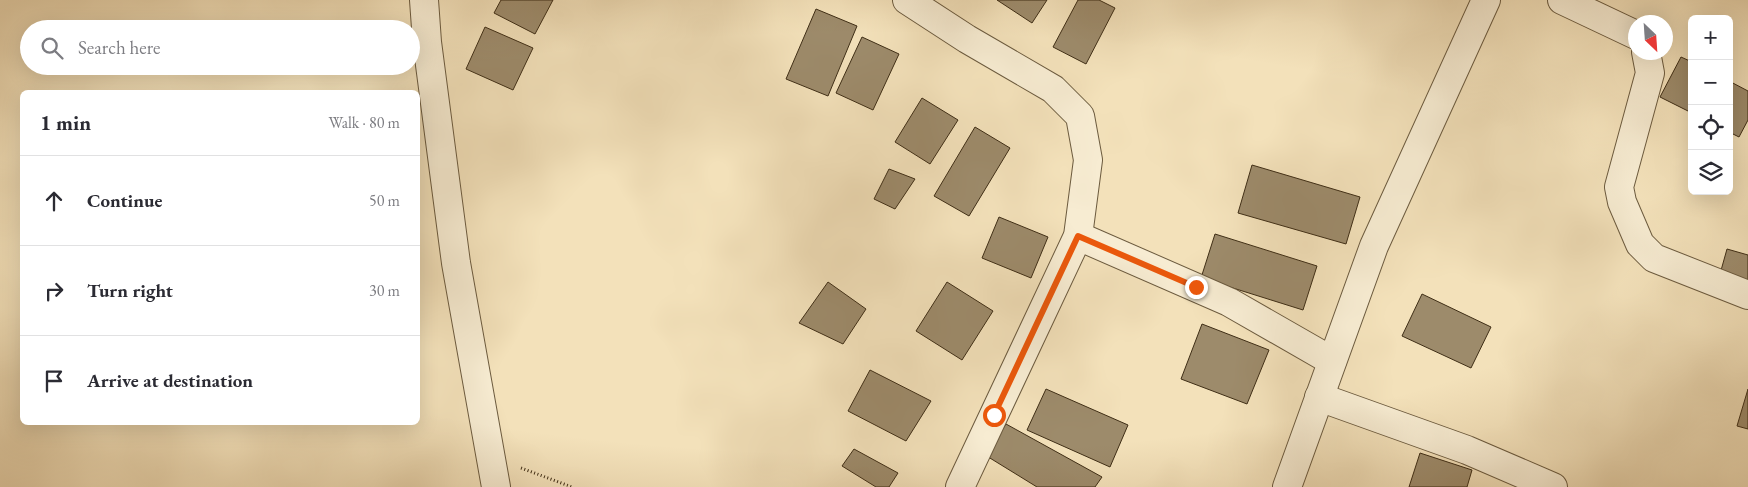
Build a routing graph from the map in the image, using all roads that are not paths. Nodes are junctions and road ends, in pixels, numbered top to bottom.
1 (424, 0) edge
2 (907, 0) edge
3 (1486, 0) edge
4 (1562, 0) edge
5 (1628, 31) edge
6 (1648, 60) edge
7 (1078, 236) junction
8 (1748, 294) edge
9 (1332, 361) junction
10 (1319, 397) junction
11 (496, 487) edge
12 (960, 487) edge
13 (1287, 487) edge
14 (1553, 487) edge

1 - 11 street
2 - 7 street
3 - 9 street
4 - 5 street
6 - 8 street
7 - 9 street
7 - 12 street
9 - 10 street
10 - 13 street
10 - 14 street

